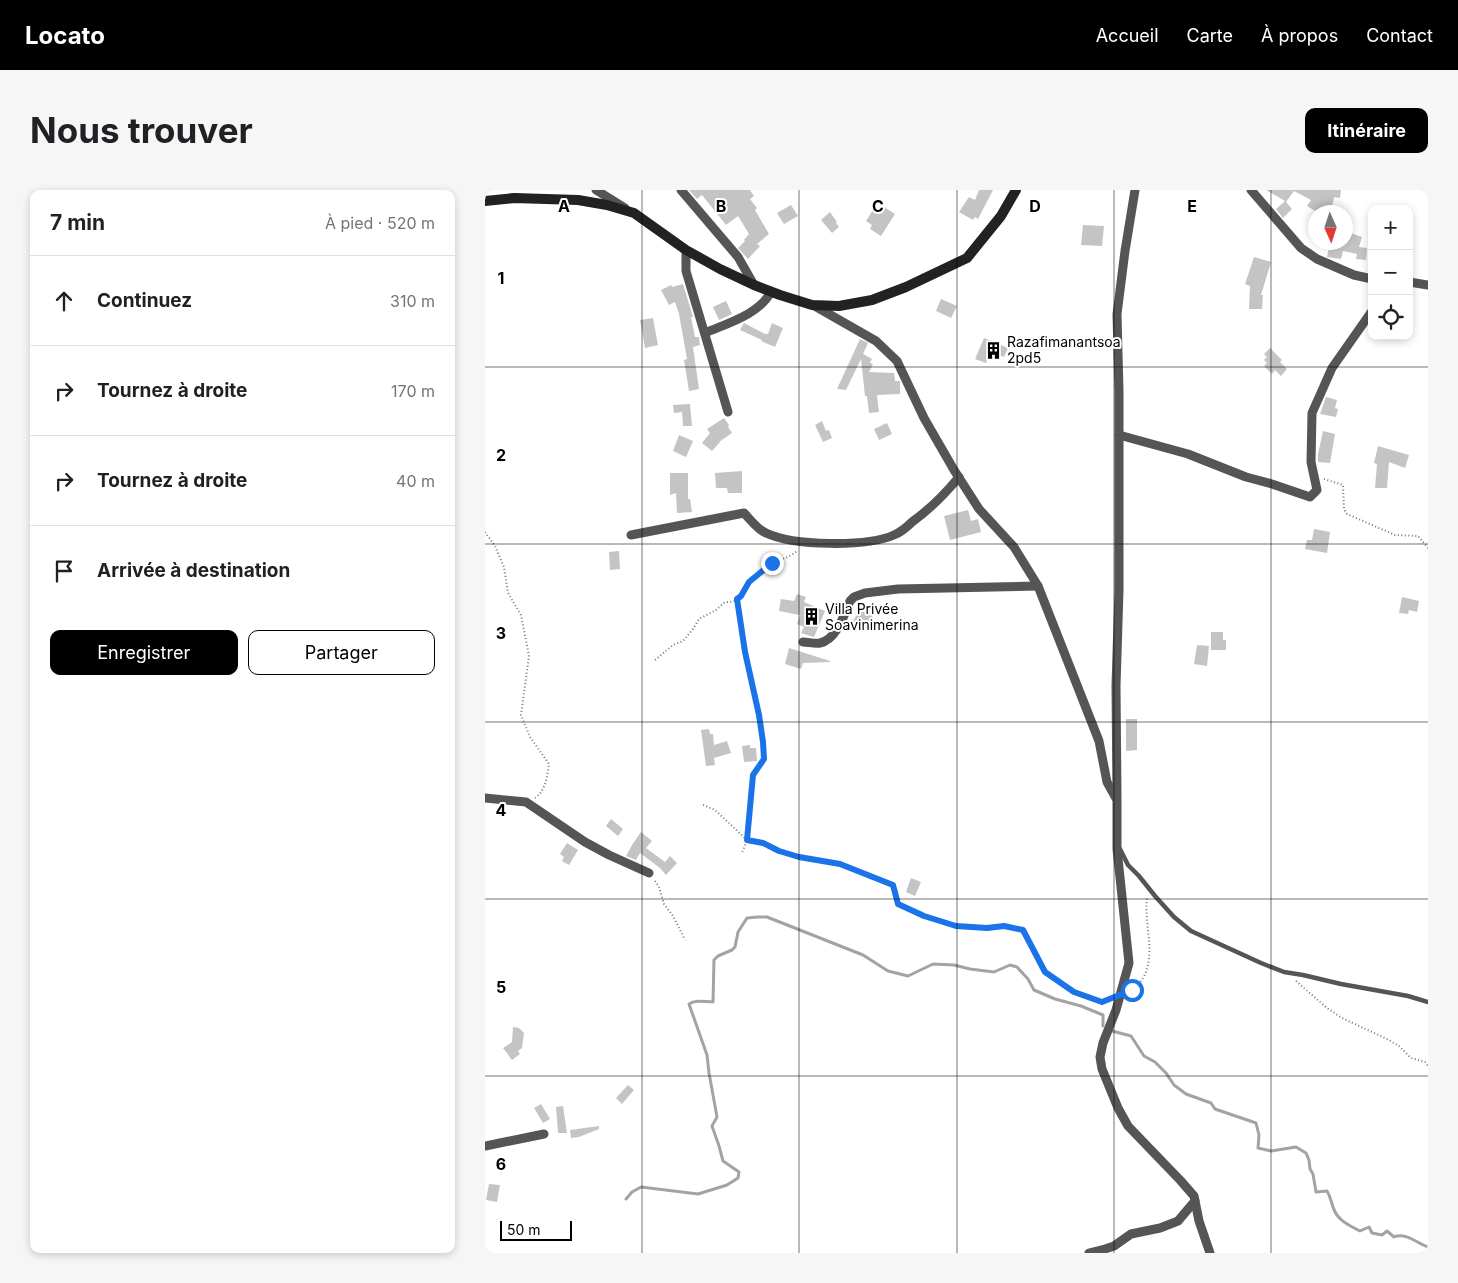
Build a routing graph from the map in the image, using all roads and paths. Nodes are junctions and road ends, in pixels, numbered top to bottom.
1 (596, 190) edge
2 (681, 190) edge
3 (1015, 190) edge
4 (1135, 190) edge
5 (1251, 190) edge
6 (485, 201) edge
7 (634, 213) junction
8 (686, 250) junction
9 (1368, 278) edge
10 (1413, 283) edge
11 (754, 285) junction
12 (1428, 285) edge
13 (771, 292) junction
14 (812, 305) junction
15 (1368, 316) edge
16 (705, 333) junction
17 (728, 412) dead end
18 (1119, 435) junction
19 (959, 477) junction
20 (1315, 480) junction
21 (485, 532) edge
22 (631, 535) dead end
23 (806, 544) junction
24 (1428, 548) edge
25 (1038, 586) junction
26 (737, 599) junction
27 (803, 642) dead end
28 (655, 660) dead end
29 (485, 798) edge
30 (1117, 800) junction
31 (526, 802) junction
32 (703, 805) dead end
33 (747, 840) junction
34 (1117, 844) junction
35 (742, 854) dead end
36 (649, 872) joint
37 (1149, 888) junction
38 (685, 940) dead end
39 (1284, 972) junction
40 (1120, 994) junction
41 (1428, 1002) edge
42 (1428, 1066) edge
43 (544, 1134) dead end
44 (485, 1146) edge
45 (1195, 1201) junction
46 (1089, 1253) edge
47 (1210, 1253) edge

1 - 7 street
2 - 11 street
3 - 14 main road
4 - 18 street
5 - 9 street
6 - 7 main road
7 - 8 main road
8 - 11 main road
8 - 16 street
10 - 12 street
11 - 13 main road
13 - 14 main road
13 - 16 street
14 - 19 street
15 - 20 street
16 - 17 street
18 - 20 street
18 - 30 street
19 - 23 street
19 - 25 street
20 - 24 path
21 - 31 path
22 - 23 street
23 - 26 path
25 - 27 street
25 - 30 street
26 - 28 path
26 - 33 path
29 - 31 street
30 - 34 street
31 - 36 street
32 - 33 path
33 - 35 path
33 - 40 path
34 - 37 lane
34 - 40 street
36 - 38 path
37 - 39 lane
37 - 40 path
39 - 41 lane
39 - 42 path
40 - 45 street
43 - 44 street
45 - 46 street
45 - 47 street

